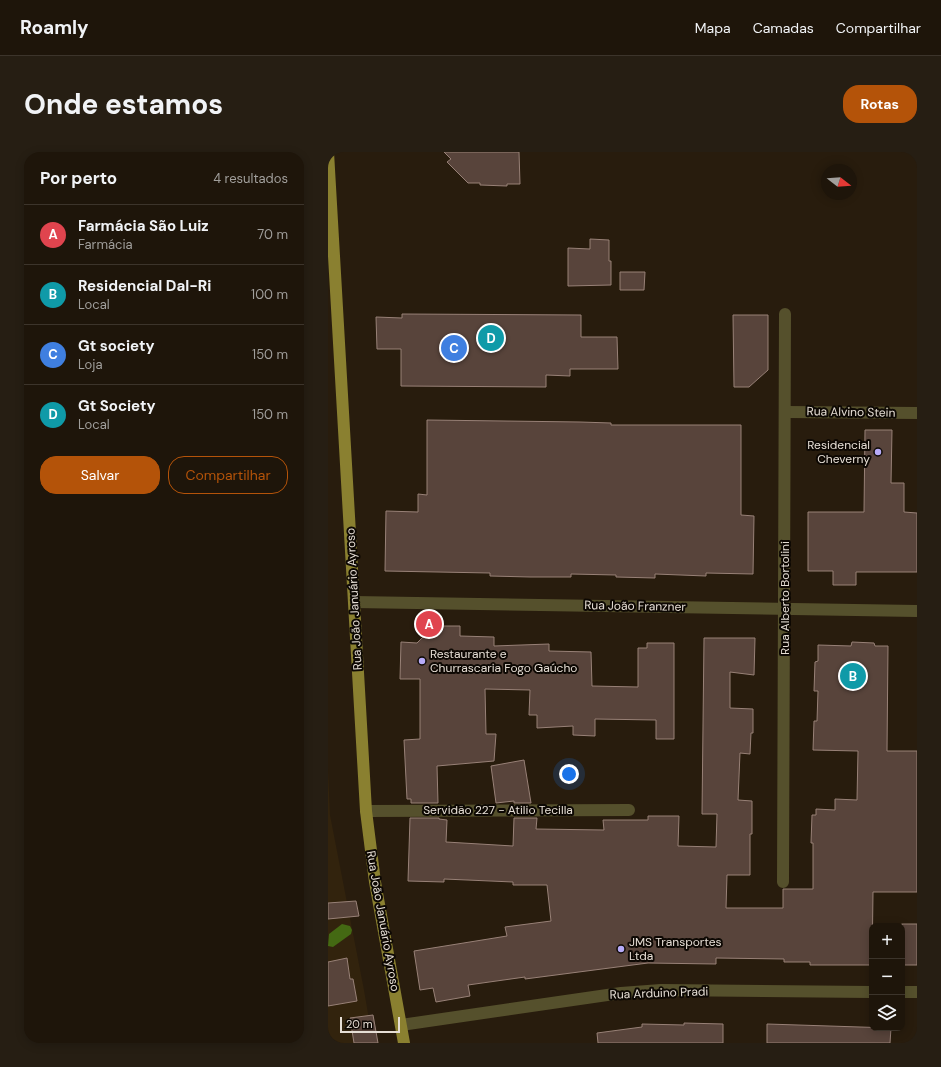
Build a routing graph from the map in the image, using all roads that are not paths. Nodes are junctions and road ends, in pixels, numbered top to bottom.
1 (328, 152) edge
2 (786, 314) dead end
3 (786, 412) junction
4 (917, 413) edge
5 (354, 602) junction
6 (785, 608) junction
7 (917, 610) edge
8 (366, 810) junction
9 (629, 810) dead end
10 (783, 882) dead end
11 (869, 992) edge
12 (905, 992) edge
13 (917, 992) edge
14 (401, 1025) junction
15 (404, 1043) edge

1 - 5 main road, Rua João Januário Ayroso
2 - 3 street, Rua Alberto Bortolini
3 - 4 street, Rua Alvino Stein
3 - 6 street, Rua Alberto Bortolini
5 - 6 street, Rua João Franzner
5 - 8 main road, Rua João Januário Ayroso
6 - 7 street, Rua João Franzner
6 - 10 street, Rua Alberto Bortolini
8 - 9 street, Servidão 227 - Atilio Tecilla
8 - 14 main road, Rua João Januário Ayroso
11 - 14 street, Rua Arduino Pradi
12 - 13 street
14 - 15 main road, Rua João Januário Ayroso

